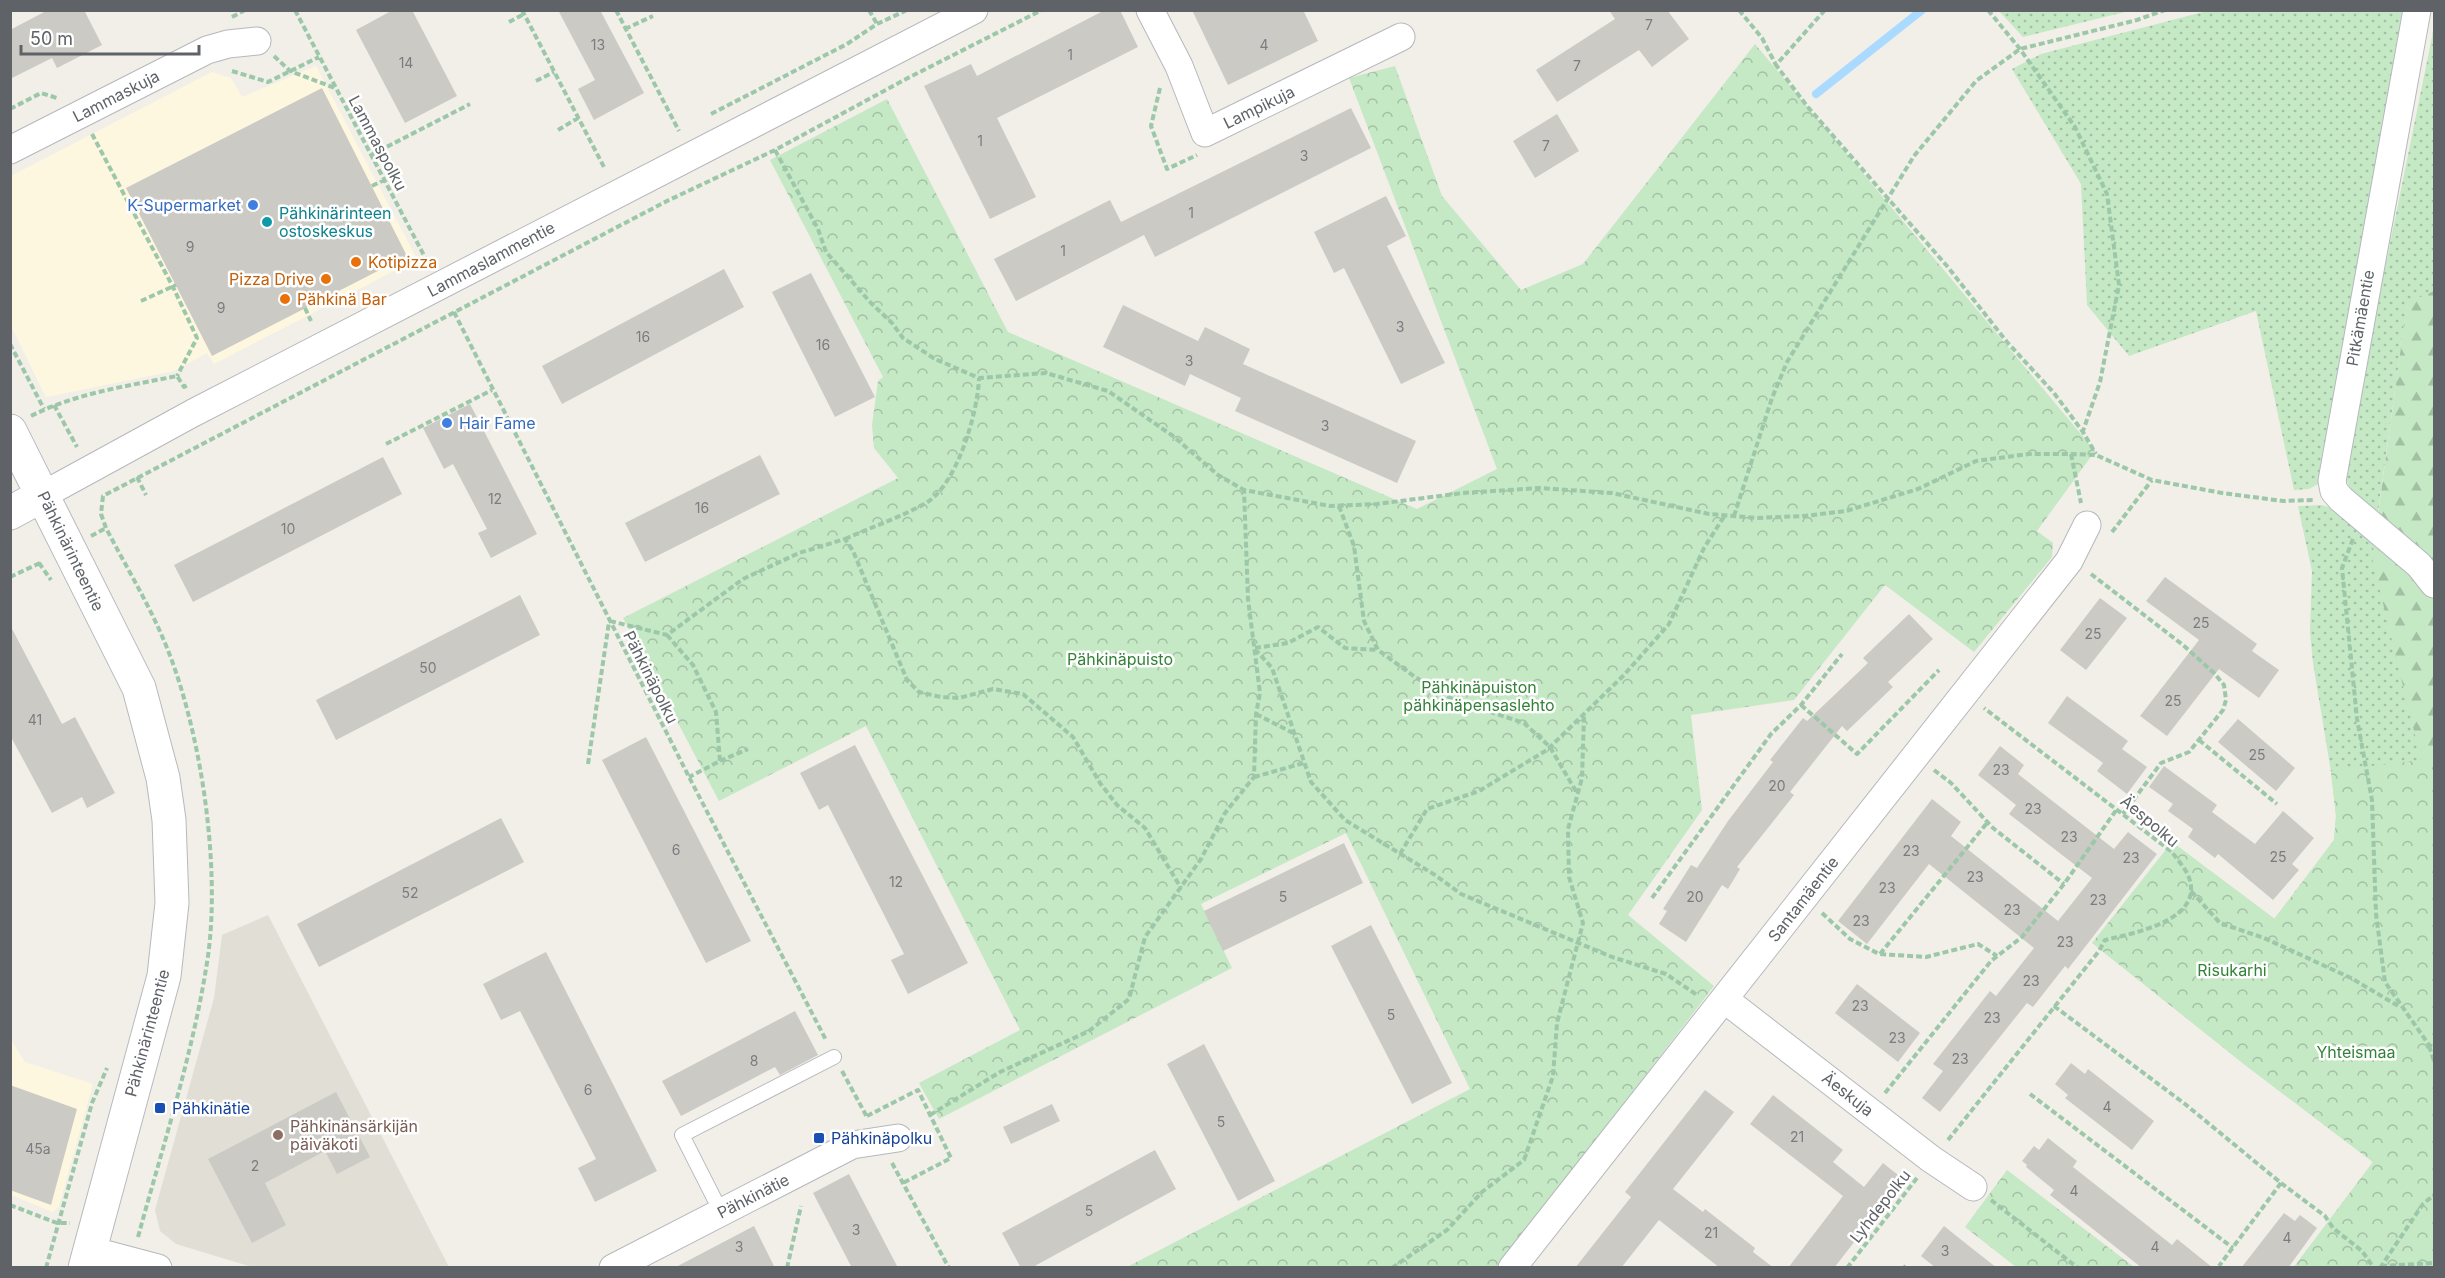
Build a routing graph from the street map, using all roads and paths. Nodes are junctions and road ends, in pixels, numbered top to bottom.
1 (295, 10) edge
2 (616, 10) edge
3 (869, 10) edge
4 (907, 10) edge
5 (974, 10) edge
6 (1042, 10) edge
7 (1150, 10) edge
8 (1739, 10) edge
9 (1826, 10) edge
10 (1988, 10) edge
11 (2165, 10) edge
12 (2417, 10) edge
13 (523, 12) edge
14 (653, 16) dead end
15 (510, 22) dead end
16 (877, 24) junction
17 (625, 29) junction
18 (1401, 37) dead end
19 (257, 41) dead end
20 (2020, 49) junction
21 (319, 57) junction
22 (1776, 65) junction
23 (554, 72) junction
24 (536, 81) dead end
25 (336, 88) junction
26 (470, 104) dead end
27 (708, 116) dead end
28 (578, 118) junction
29 (688, 126) dead end
30 (89, 129) dead end
31 (558, 130) dead end
32 (679, 131) junction
33 (668, 137) dead end
34 (10, 150) edge
35 (775, 150) junction
36 (371, 155) junction
37 (596, 174) dead end
38 (384, 180) junction
39 (372, 186) dead end
40 (1889, 200) junction
41 (437, 257) dead end
42 (427, 262) junction
43 (174, 286) junction
44 (440, 286) junction
45 (141, 301) dead end
46 (305, 308) dead end
47 (454, 314) junction
48 (322, 316) dead end
49 (311, 321) junction
50 (300, 327) dead end
51 (10, 344) edge
52 (177, 376) junction
53 (979, 378) junction
54 (194, 381) dead end
55 (493, 390) junction
56 (54, 405) junction
57 (44, 409) junction
58 (18, 425) edge
59 (2083, 432) junction
60 (386, 444) dead end
61 (76, 447) dead end
62 (2071, 453) junction
63 (2096, 455) junction
64 (137, 477) junction
65 (2152, 480) junction
66 (1244, 490) junction
67 (44, 495) junction
68 (146, 495) dead end
69 (1339, 506) junction
70 (2351, 507) junction
71 (10, 513) edge
72 (1725, 515) junction
73 (1734, 516) junction
74 (2097, 532) junction
75 (845, 539) junction
76 (46, 560) dead end
77 (39, 563) junction
78 (2083, 568) dead end
79 (10, 577) edge
80 (54, 584) dead end
81 (2434, 584) edge
82 (609, 621) junction
83 (667, 635) junction
84 (1255, 649) junction
85 (1378, 650) junction
86 (1842, 654) dead end
87 (1939, 670) dead end
88 (1966, 693) junction
89 (1801, 705) junction
90 (1256, 714) junction
91 (1584, 716) junction
92 (1293, 733) junction
93 (2199, 740) junction
94 (1550, 747) junction
95 (748, 750) dead end
96 (720, 761) junction
97 (1304, 763) junction
98 (588, 764) dead end
99 (1929, 766) dead end
100 (689, 777) junction
101 (1254, 777) junction
102 (1578, 794) junction
103 (2277, 804) dead end
104 (2117, 809) junction
105 (2123, 814) junction
106 (1988, 823) junction
107 (1400, 854) junction
108 (2064, 884) junction
109 (1181, 888) junction
110 (2191, 891) junction
111 (1652, 898) dead end
112 (1819, 911) dead end
113 (1578, 943) junction
114 (1880, 954) junction
115 (1997, 956) junction
116 (1721, 1004) junction
117 (2054, 1006) junction
118 (2403, 1009) junction
119 (2429, 1045) junction
120 (2434, 1047) edge
121 (834, 1057) junction
122 (2434, 1061) edge
123 (109, 1063) dead end
124 (2030, 1094) dead end
125 (1870, 1112) junction
126 (930, 1115) dead end
127 (889, 1139) junction
128 (1940, 1149) junction
129 (2281, 1184) junction
130 (1972, 1187) joint
131 (2434, 1194) edge
132 (801, 1206) dead end
133 (722, 1212) junction
134 (2233, 1248) junction
135 (87, 1258) edge
136 (2434, 1263) edge
137 (146, 1264) edge
138 (2218, 1266) edge
139 (2381, 1267) edge
140 (46, 1268) edge
141 (613, 1268) edge
142 (787, 1268) edge
143 (949, 1268) edge
144 (1392, 1268) edge
145 (1512, 1268) edge
146 (1847, 1268) edge
147 (2078, 1268) edge
148 (2374, 1268) edge

1 - 21 path, Lammaspolku
2 - 17 path
3 - 16 path
4 - 16 path
5 - 44 street, Lammaslammentie
6 - 35 path
7 - 18 street, Lampikuja
8 - 22 path
9 - 22 path
10 - 20 path
11 - 20 path
12 - 70 street, Pitkämäentie
13 - 15 path
13 - 23 path
14 - 17 path
16 - 27 path
17 - 32 path
19 - 34 street, Lammaskuja
20 - 40 path
20 - 59 path
21 - 25 path, Lammaspolku
21 - 25 path
22 - 40 path
23 - 24 path
23 - 28 path
25 - 36 path, Lammaspolku
26 - 36 path
28 - 31 path
28 - 37 path
29 - 32 path
30 - 43 path
32 - 33 path
35 - 47 path
35 - 53 path
36 - 38 path, Lammaspolku
38 - 39 path
38 - 42 path, Lammaspolku
40 - 59 path
40 - 73 path
41 - 42 path
42 - 44 path, Lammaspolku
43 - 45 path
43 - 52 path
44 - 47 path, Pähkinäpolku
44 - 67 street, Lammaslammentie
46 - 49 path
47 - 55 path, Pähkinäpolku
47 - 64 path
48 - 49 path
49 - 50 path
51 - 57 path
52 - 54 path
52 - 56 path
53 - 66 path
53 - 75 path
55 - 60 path
55 - 82 path, Pähkinäpolku
56 - 57 path
56 - 61 path
57 - 58 path
58 - 67 street, Pähkinärinteentie
59 - 63 path
62 - 63 path
62 - 73 path
62 - 74 path
63 - 65 path
64 - 68 path
64 - 137 path
65 - 70 path
65 - 74 path
66 - 69 path
66 - 84 path
67 - 71 street, Lammaslammentie
67 - 135 street, Pähkinärinteentie
69 - 72 path
69 - 85 path
70 - 81 street
70 - 118 path
72 - 73 path
72 - 91 path
74 - 88 street, Santamäentie
75 - 83 path
75 - 109 path
76 - 77 path
77 - 79 path
77 - 80 path
78 - 93 path
82 - 83 path
82 - 98 path
82 - 100 path, Pähkinäpolku
83 - 96 path
84 - 85 path
84 - 90 path
84 - 92 path
85 - 94 path
86 - 89 path
87 - 89 path
88 - 104 path, Äespolku
88 - 116 street, Santamäentie
89 - 111 path
90 - 92 path
90 - 101 path
91 - 94 path
91 - 102 path
92 - 97 path
93 - 103 path
93 - 105 path
94 - 102 path
94 - 107 path
95 - 96 path
96 - 100 path
97 - 101 path
97 - 107 path
99 - 106 path
100 - 121 path, Pähkinäpolku
101 - 109 path
102 - 113 path
104 - 105 path, Äespolku
104 - 108 path
105 - 110 path, Äespolku
106 - 108 path
106 - 114 path
107 - 113 path
108 - 115 path
109 - 126 path
110 - 117 path
110 - 118 path
112 - 114 path
113 - 116 path
113 - 144 path
114 - 115 path
115 - 125 path
116 - 125 street, Äeskuja
116 - 145 street, Santamäentie
117 - 128 path
117 - 129 path
118 - 119 path
119 - 120 path
119 - 122 path
121 - 127 path, Pähkinäpolku
121 - 133 lane
123 - 140 path
124 - 134 path
125 - 128 street, Äeskuja
127 - 133 street, Pähkinätie
127 - 143 path, Pähkinäpolku
128 - 130 street, Äeskuja
128 - 146 path, Lyhdepolku
129 - 134 path
129 - 148 path
130 - 147 path
131 - 139 path
132 - 142 path
133 - 141 street, Pähkinätie
134 - 138 path
135 - 137 street
136 - 139 path

